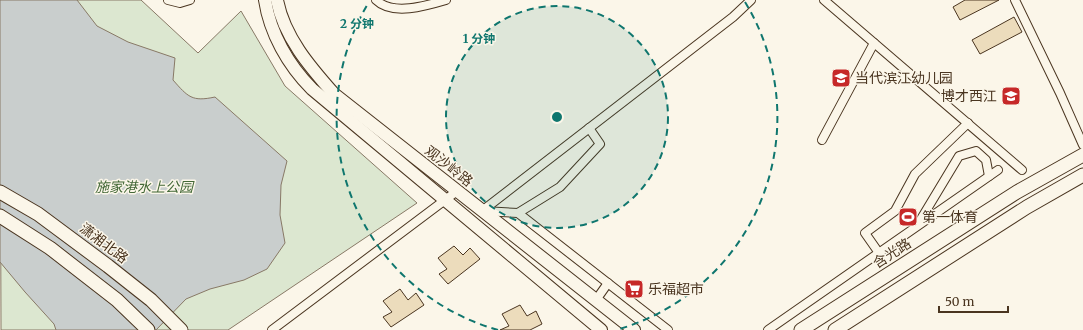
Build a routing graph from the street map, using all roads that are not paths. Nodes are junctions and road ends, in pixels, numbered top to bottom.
1 (168, 0) edge
2 (190, 0) edge
3 (265, 0) edge
4 (277, 0) edge
5 (376, 0) edge
6 (446, 0) edge
7 (751, 0) edge
8 (824, 0) edge
9 (1015, 0) edge
10 (874, 43) junction
11 (968, 123) junction
12 (589, 128) junction
13 (822, 140) dead end
14 (1083, 145) edge
15 (1083, 155) edge
16 (998, 170) dead end
17 (1022, 170) dead end
18 (1083, 175) edge
19 (989, 176) junction
20 (457, 191) junction
21 (0, 192) edge
22 (445, 200) junction
23 (482, 211) junction
24 (518, 213) junction
25 (0, 216) edge
26 (917, 227) junction
27 (879, 253) junction
28 (608, 283) junction
29 (596, 300) junction
30 (148, 330) edge
31 (181, 330) edge
32 (272, 330) edge
33 (601, 330) edge
34 (634, 330) edge
35 (668, 330) edge
36 (768, 330) edge
37 (801, 330) edge
38 (835, 330) edge

1 - 2 street
3 - 22 main road, 观沙岭路
4 - 20 main road, 观沙岭路
5 - 6 street
7 - 12 street
8 - 10 street
9 - 14 street
10 - 11 street
10 - 13 street
11 - 17 street
11 - 27 street
12 - 23 street
12 - 24 street
15 - 37 main road, 含光路
16 - 19 street
18 - 38 main road
19 - 26 street
19 - 26 street
20 - 22 street
20 - 23 main road, 观沙岭路
21 - 31 main road, 潇湘北路
22 - 32 street
22 - 33 main road, 观沙岭路
23 - 24 street
23 - 29 main road, 观沙岭路
24 - 28 street
25 - 30 main road
26 - 27 street
27 - 36 street
28 - 29 street
28 - 35 street
29 - 34 main road, 观沙岭路

